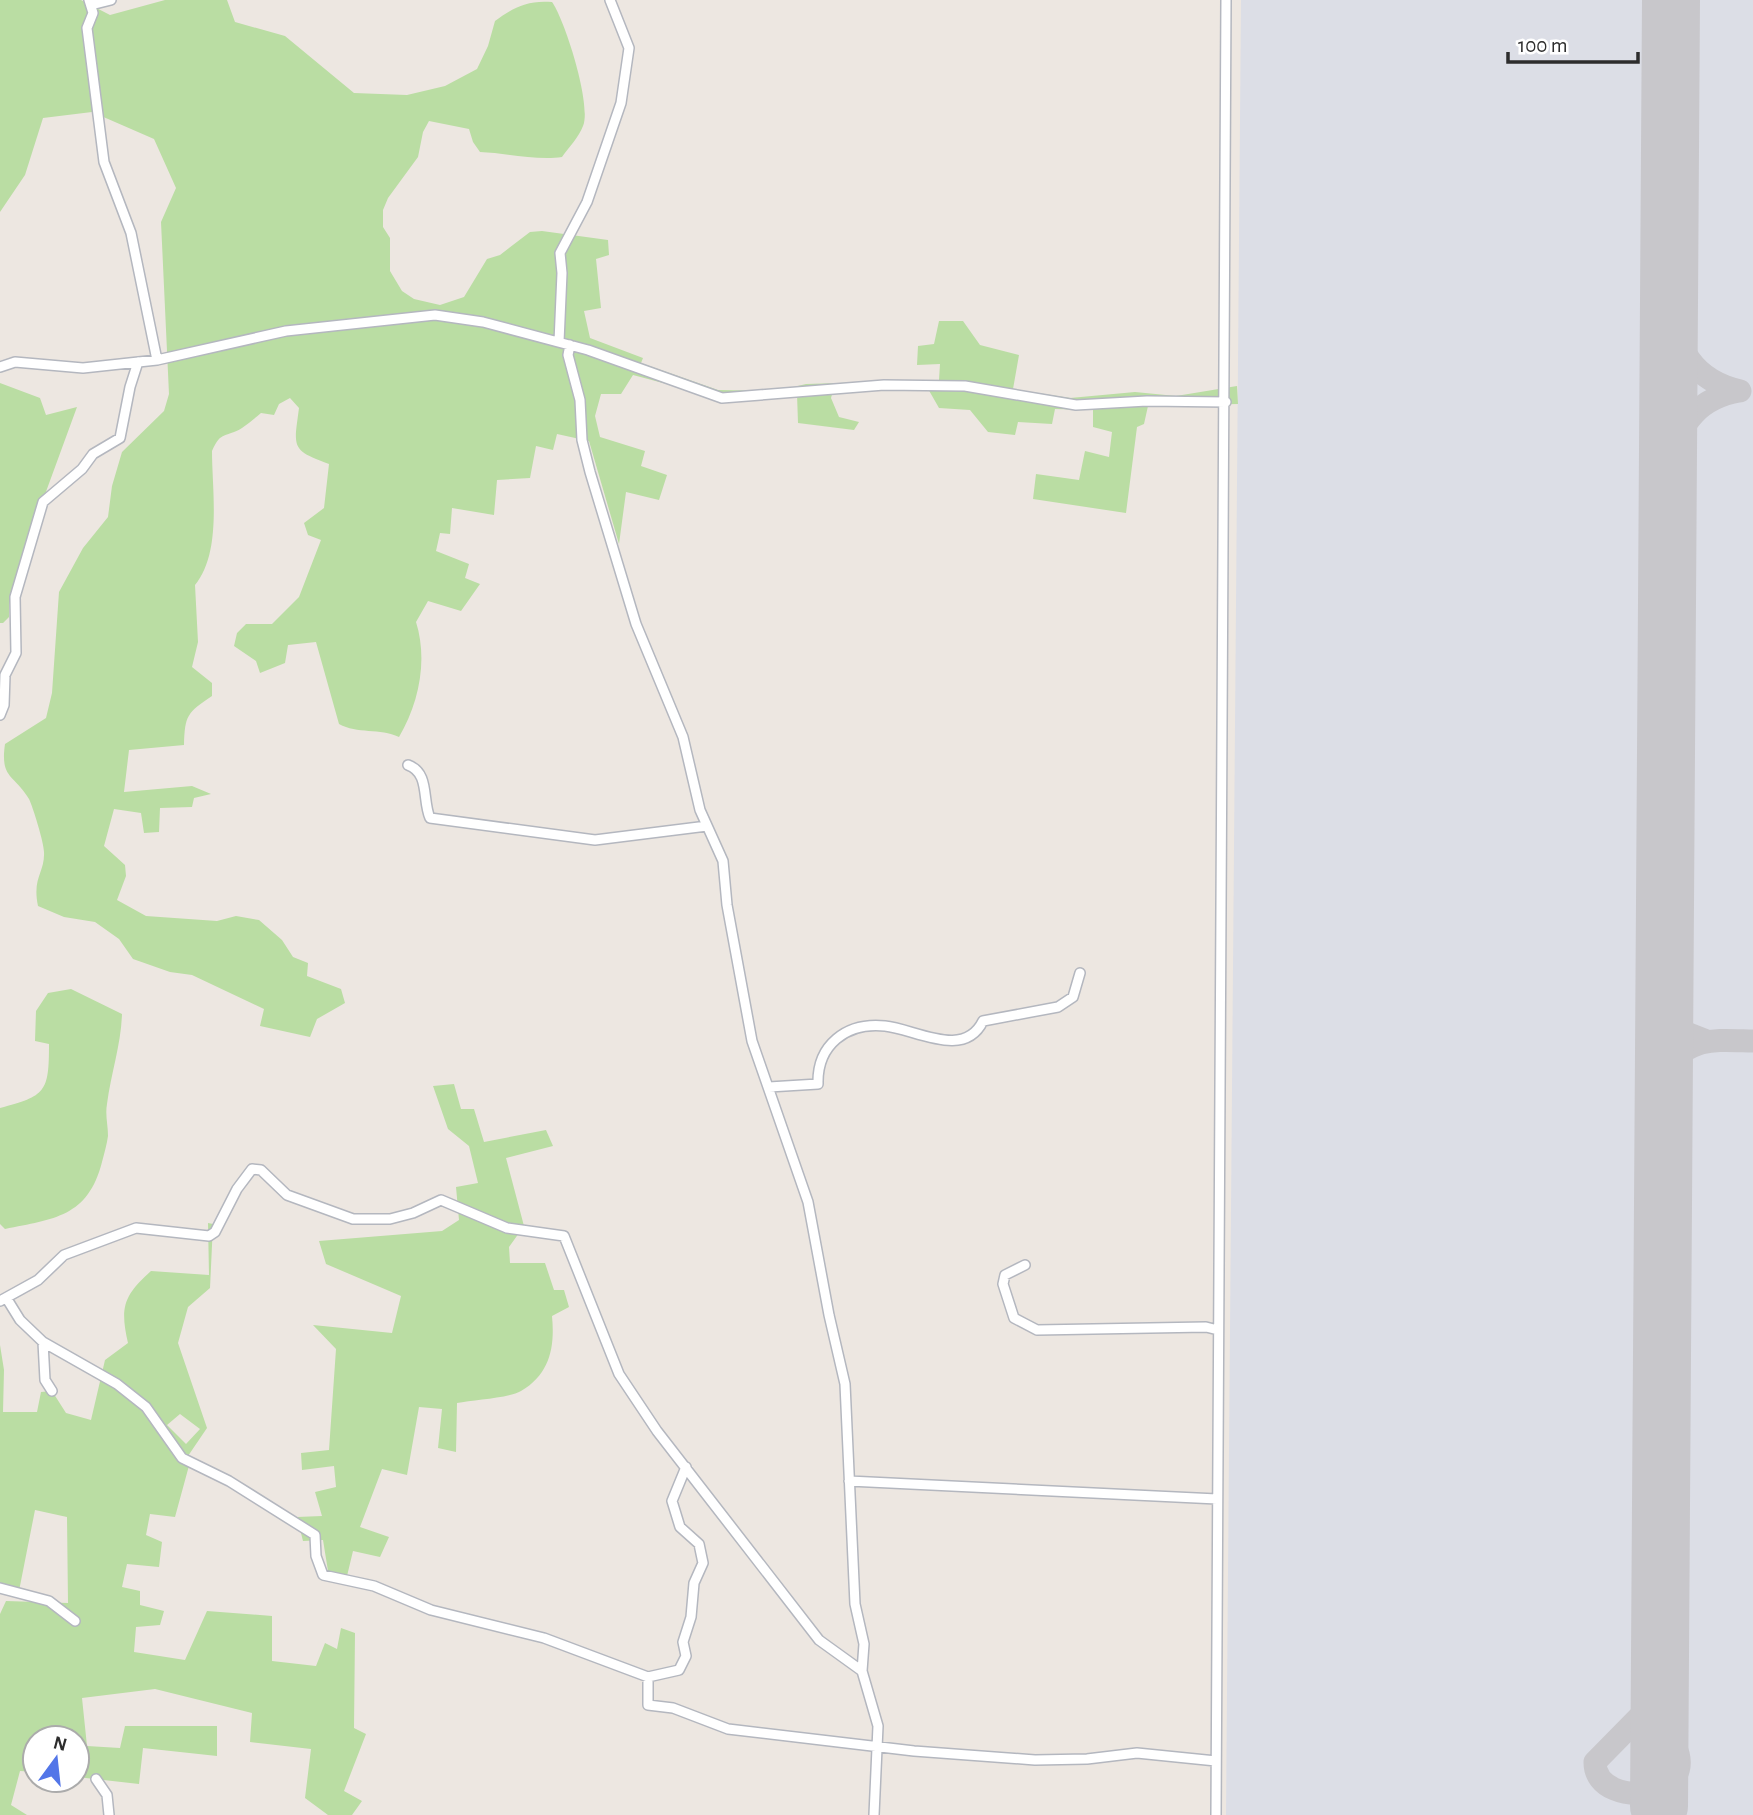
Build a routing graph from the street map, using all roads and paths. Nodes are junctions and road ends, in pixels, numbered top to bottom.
1 (111, 0) edge
2 (610, 0) edge
3 (1226, 0) edge
4 (90, 3) edge
5 (559, 342) junction
6 (570, 345) junction
7 (157, 360) junction
8 (138, 362) junction
9 (0, 367) edge
10 (1226, 402) junction
11 (0, 715) edge
12 (408, 765) dead end
13 (707, 826) junction
14 (1080, 973) dead end
15 (769, 1087) junction
16 (1025, 1265) dead end
17 (4, 1300) edge
18 (1218, 1330) junction
19 (43, 1342) junction
20 (52, 1391) dead end
21 (686, 1467) junction
22 (849, 1482) junction
23 (1217, 1499) junction
24 (0, 1588) edge
25 (75, 1620) dead end
26 (862, 1671) junction
27 (648, 1677) junction
28 (878, 1746) junction
29 (1216, 1762) junction
30 (96, 1779) dead end
31 (109, 1815) edge
32 (874, 1815) edge
33 (1216, 1815) edge

1 - 4 street
2 - 5 street
3 - 10 street
4 - 7 street
5 - 6 street
5 - 7 street
6 - 10 street
6 - 13 street
7 - 8 street
8 - 9 street
8 - 11 street
10 - 18 street
12 - 13 street
13 - 15 street
14 - 15 street
15 - 22 street
16 - 18 street
17 - 19 street
17 - 21 street
18 - 23 street
19 - 20 street
19 - 27 street
21 - 26 street
21 - 27 street
22 - 23 street
22 - 26 street
23 - 29 street
24 - 25 street
26 - 28 street
27 - 28 street
28 - 29 street
28 - 32 street
29 - 33 street
30 - 31 street

